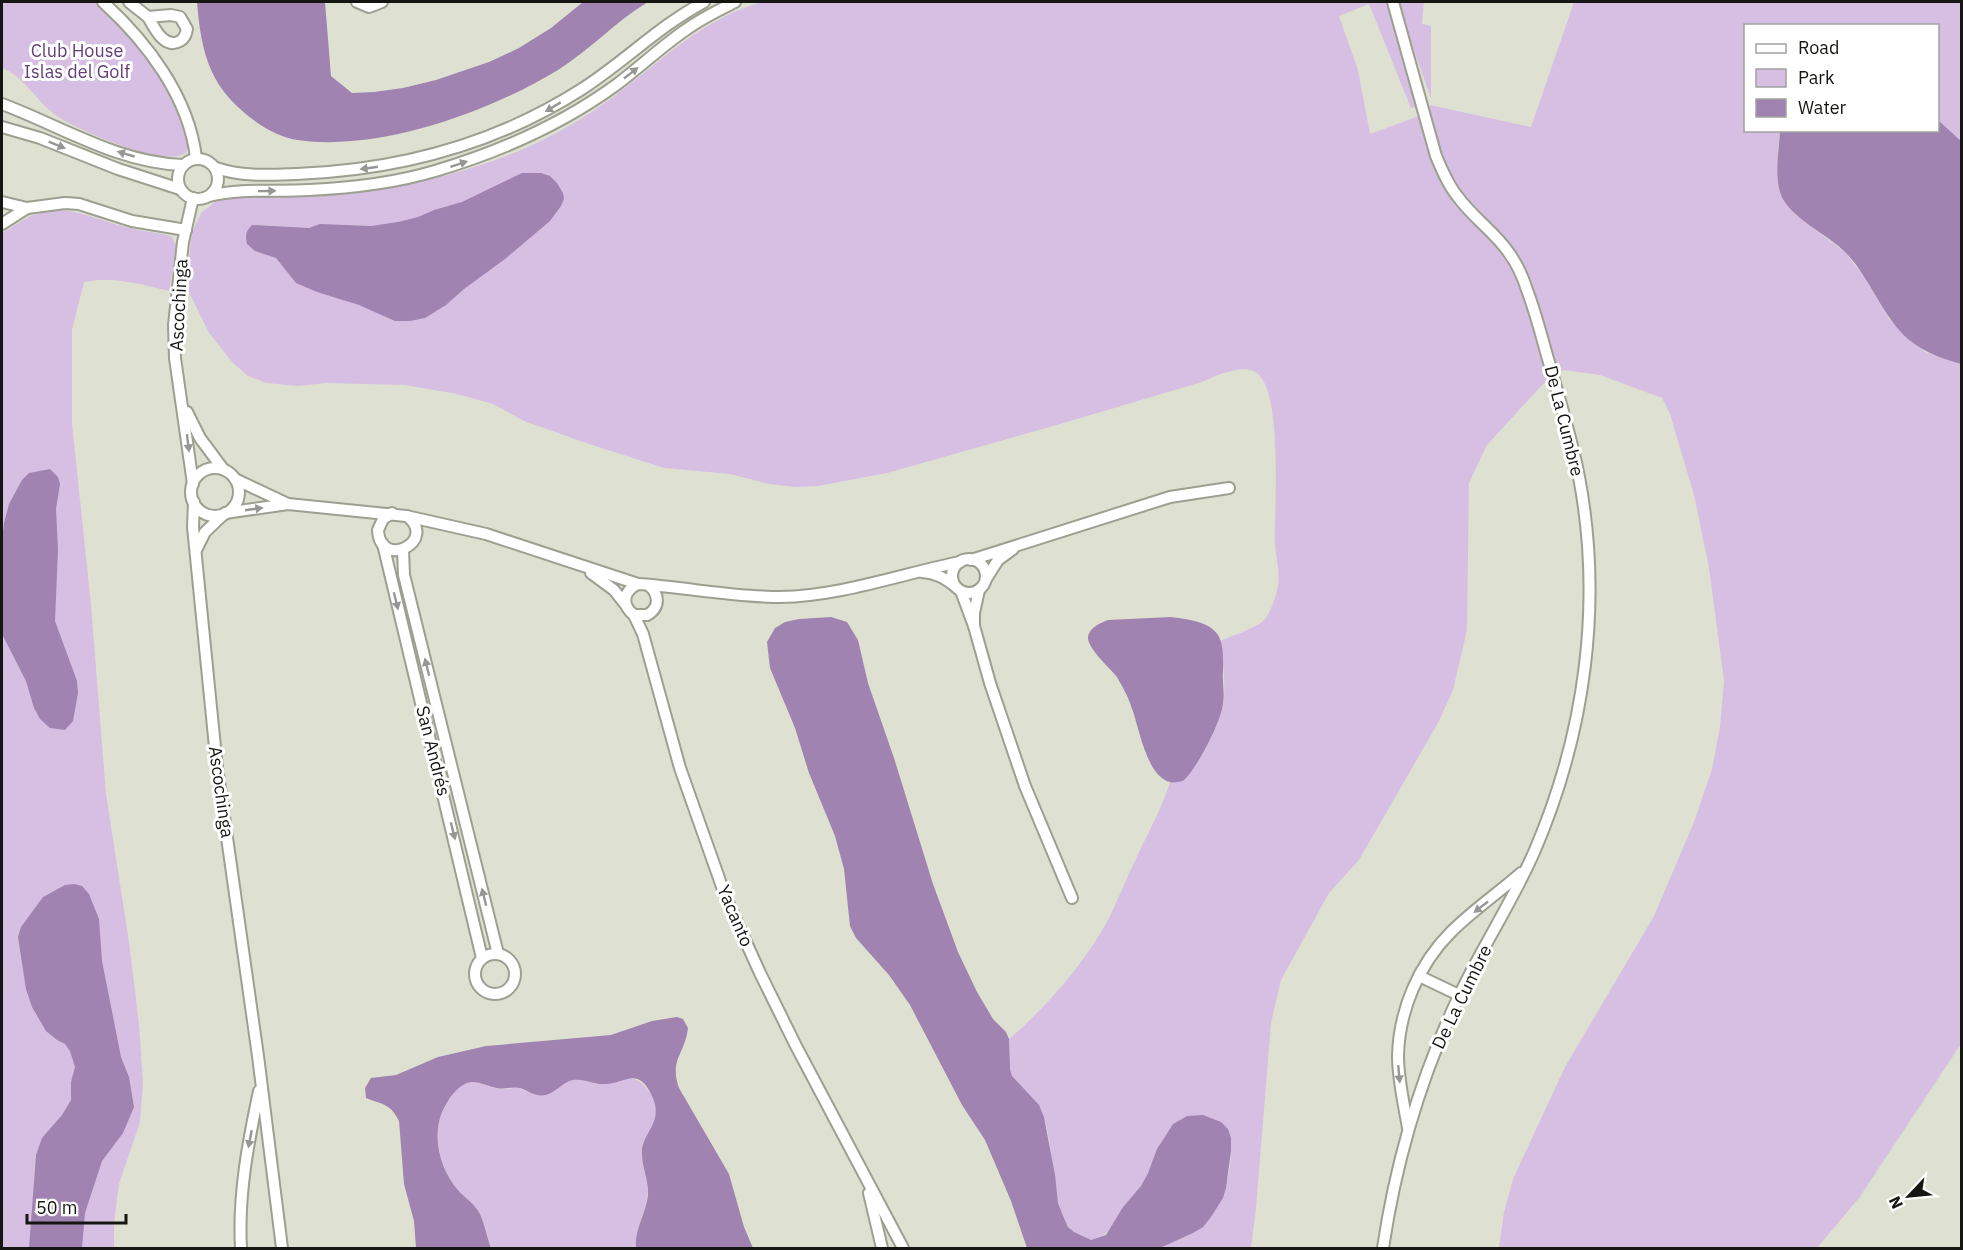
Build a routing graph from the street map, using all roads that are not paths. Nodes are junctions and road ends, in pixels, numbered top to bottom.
1 (103, 2) edge
2 (129, 2) edge
3 (357, 2) edge
4 (382, 2) edge
5 (704, 2) edge
6 (735, 2) edge
7 (1393, 2) edge
8 (148, 17) dead end
9 (2, 104) edge
10 (2, 127) edge
11 (196, 158) junction
12 (183, 165) junction
13 (216, 168) junction
14 (180, 189) junction
15 (209, 196) junction
16 (193, 198) junction
17 (2, 202) edge
18 (27, 208) junction
19 (2, 224) edge
20 (186, 230) junction
21 (183, 404) junction
22 (223, 469) junction
23 (235, 479) junction
24 (193, 483) junction
25 (1229, 488) dead end
26 (194, 502) junction
27 (288, 504) junction
28 (360, 510) junction
29 (225, 513) junction
30 (393, 513) junction
31 (406, 516) junction
32 (441, 524) junction
33 (378, 530) junction
34 (415, 536) junction
35 (1021, 543) junction
36 (383, 544) junction
37 (196, 550) junction
38 (403, 550) junction
39 (966, 561) junction
40 (583, 567) junction
41 (910, 572) junction
42 (985, 579) junction
43 (643, 585) junction
44 (691, 589) junction
45 (959, 589) junction
46 (979, 590) junction
47 (657, 603) junction
48 (625, 604) junction
49 (651, 613) junction
50 (634, 615) junction
51 (974, 626) junction
52 (644, 634) junction
53 (444, 734) junction
54 (430, 738) junction
55 (1526, 869) junction
56 (1072, 898) dead end
57 (498, 954) junction
58 (482, 958) junction
59 (1419, 976) junction
60 (1459, 995) junction
61 (261, 1082) junction
62 (1408, 1131) junction
63 (866, 1181) junction
64 (241, 1248) edge
65 (282, 1248) edge
66 (882, 1248) edge
67 (903, 1248) edge
68 (1383, 1248) edge

1 - 11 street
2 - 8 street
3 - 4 street
5 -> 13 street
15 -> 6 street
7 - 55 street, De La Cumbre
12 -> 9 street
10 -> 14 street
11 - 12 street
11 - 13 street
12 - 14 street
13 - 15 street
14 - 16 street
15 - 16 street
16 - 20 street, Ascochinga
17 - 18 street
18 - 19 street
18 - 20 street
20 - 21 street, Ascochinga
21 - 22 street
21 -> 24 street, Ascochinga
22 - 23 street
22 - 24 street
23 - 27 street
23 - 29 street
24 - 26 street
25 - 35 street
26 - 29 street
26 - 37 street, Ascochinga
27 - 28 street
29 -> 27 street
28 - 30 street
28 - 33 street
29 - 37 street
30 - 31 street
30 - 33 street
31 - 32 street
31 - 34 street
32 - 34 street
32 - 40 street
33 - 36 street
34 - 38 street
35 - 39 street
35 - 42 street
36 - 38 street
36 -> 54 street, San Andrés
37 - 61 street, Ascochinga
53 -> 38 street, San Andrés
39 - 41 street
39 - 42 street
39 - 45 street
40 - 43 street
40 - 48 street
41 - 44 street
41 - 45 street
42 - 46 street
43 - 44 street
43 - 47 street
43 - 48 street
44 - 47 street
45 - 46 street
45 - 51 street
46 - 51 street
47 - 49 street
48 - 50 street
49 - 50 street
49 - 52 street
50 - 52 street, Yacanto
51 - 56 street
52 - 63 street, Yacanto
53 - 54 street
57 -> 53 street, San Andrés
54 -> 58 street, San Andrés
55 -> 59 street, De La Cumbre
55 - 60 street, De La Cumbre
57 - 58 street
57 - 58 street
59 - 60 street
59 -> 62 street, De La Cumbre
60 - 62 street, De La Cumbre
61 -> 64 street, Ascochinga
61 - 65 street, Ascochinga
62 - 68 street, De La Cumbre
63 - 66 street, Yacanto
63 - 67 street, Yacanto

